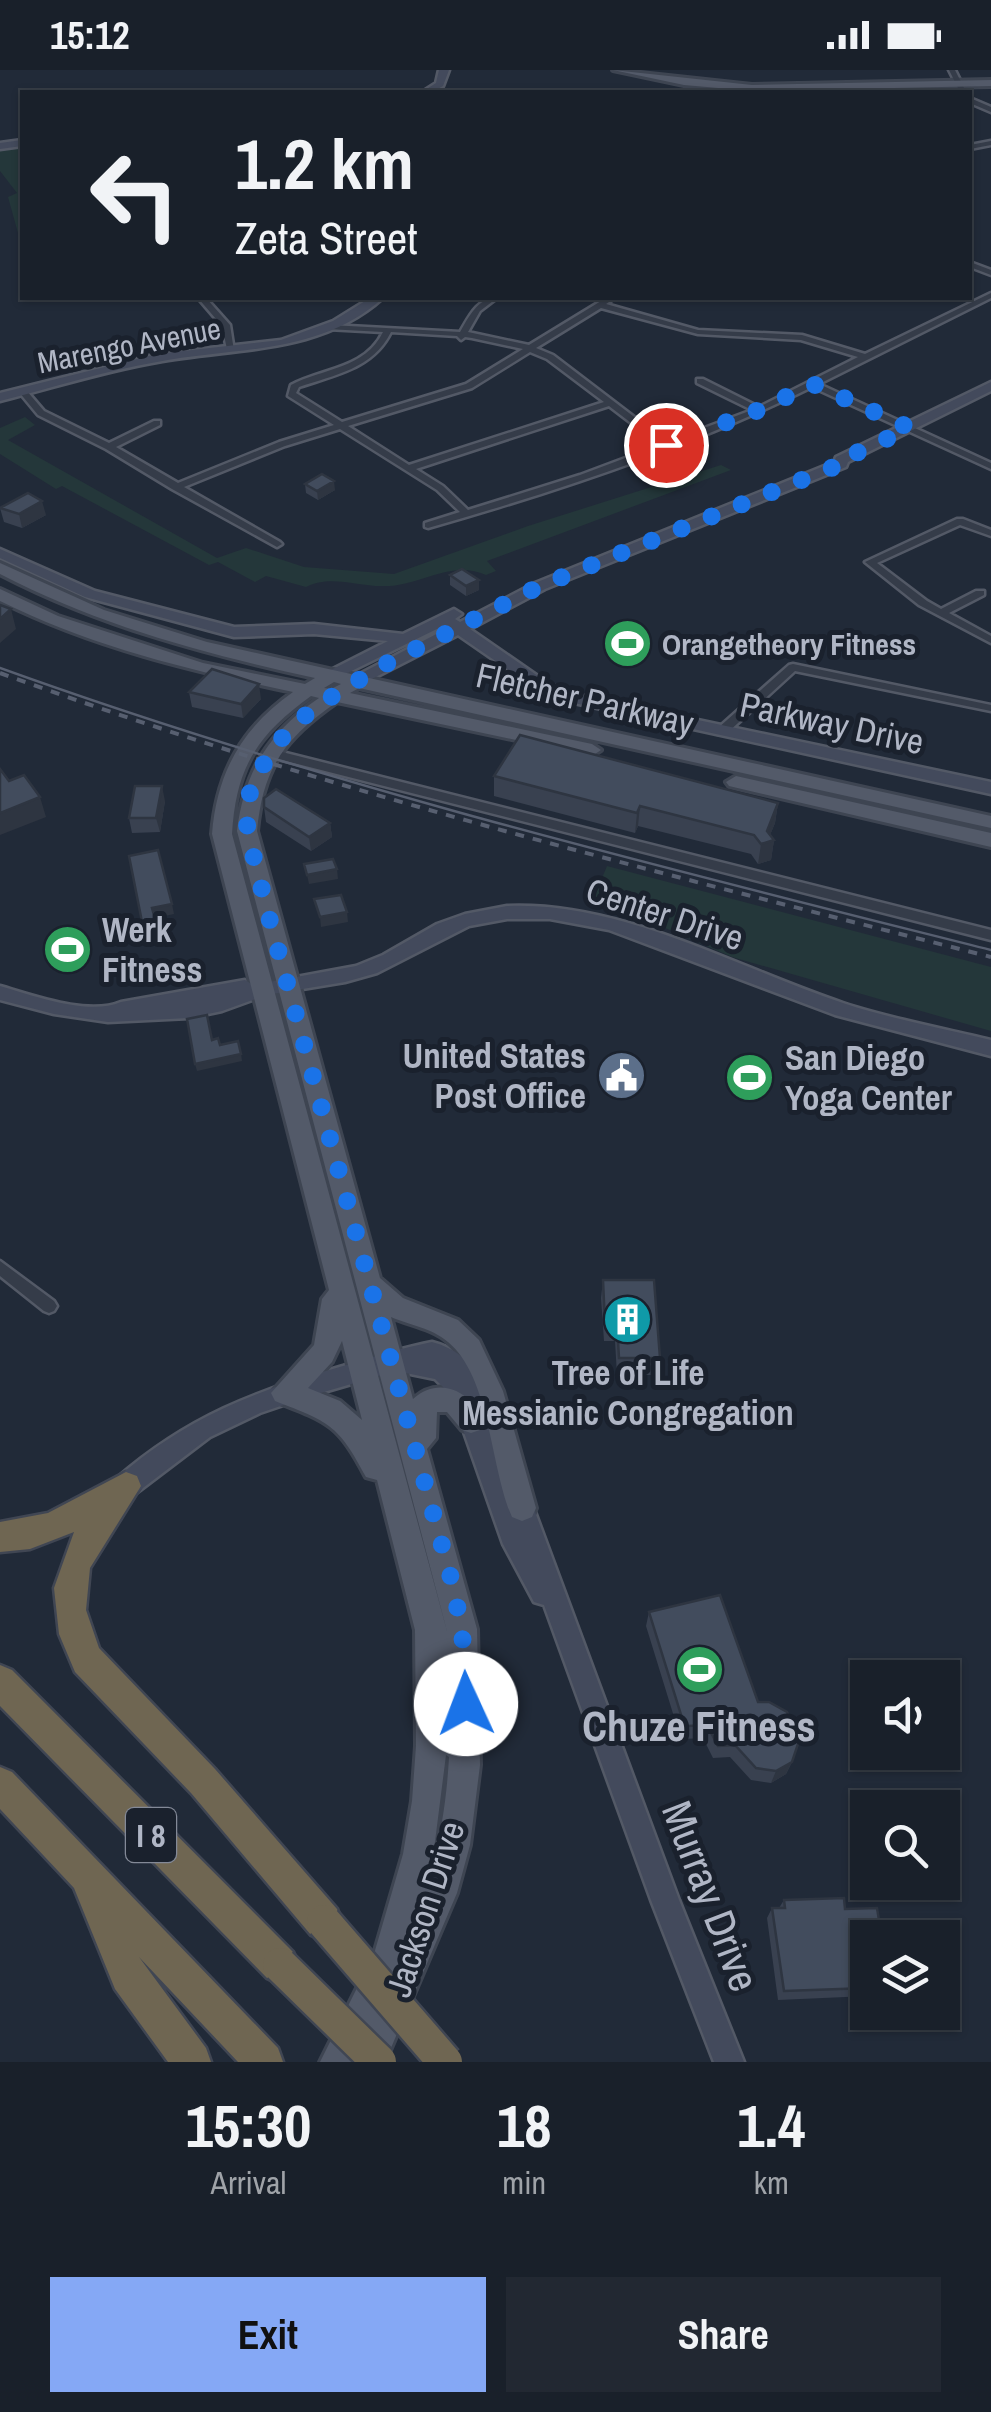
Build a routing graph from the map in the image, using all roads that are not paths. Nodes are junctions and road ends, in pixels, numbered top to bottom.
1 (618, 70) edge
2 (647, 70) edge
3 (956, 80) edge
4 (703, 81) junction
5 (991, 81) edge
6 (778, 88) edge
7 (991, 295) edge
8 (204, 300) edge
9 (375, 300) edge
10 (490, 300) edge
11 (607, 300) edge
12 (600, 304) junction
13 (330, 327) junction
14 (387, 330) junction
15 (461, 336) junction
16 (533, 348) junction
17 (231, 350) junction
18 (866, 357) junction
19 (700, 381) dead end
20 (813, 384) junction
21 (991, 386) edge
22 (24, 392) junction
23 (0, 398) edge
24 (611, 404) junction
25 (759, 410) junction
26 (157, 423) dead end
27 (340, 425) junction
28 (910, 428) junction
29 (666, 445) junction
30 (109, 447) junction
31 (991, 466) edge
32 (408, 468) junction
33 (175, 487) junction
34 (467, 514) junction
35 (428, 524) dead end
36 (991, 533) edge
37 (278, 544) dead end
38 (0, 554) edge
39 (0, 568) edge
40 (980, 593) dead end
41 (0, 594) edge
42 (940, 613) junction
43 (452, 623) junction
44 (354, 636) junction
45 (404, 638) junction
46 (991, 640) edge
47 (367, 654) junction
48 (356, 682) junction
49 (332, 685) junction
50 (308, 689) junction
51 (991, 708) edge
52 (722, 730) junction
53 (270, 753) junction
54 (991, 788) edge
55 (991, 822) edge
56 (991, 840) edge
57 (991, 935) edge
58 (289, 984) junction
59 (262, 989) junction
60 (0, 993) edge
61 (991, 1048) edge
62 (303, 1150) junction
63 (353, 1220) junction
64 (0, 1267) edge
65 (335, 1271) junction
66 (370, 1282) junction
67 (49, 1306) dead end
68 (392, 1362) junction
69 (361, 1371) junction
70 (284, 1393) junction
71 (470, 1421) junction
72 (126, 1486) junction
73 (394, 1501) junction
74 (522, 1508) junction
75 (434, 1524) junction
76 (0, 1536) edge
77 (431, 1647) junction
78 (573, 1647) junction
79 (0, 1682) edge
80 (0, 1784) edge
81 (453, 1848) junction
82 (86, 1876) junction
83 (252, 2048) edge
84 (192, 2062) edge
85 (337, 2062) edge
86 (365, 2062) edge
87 (378, 2062) edge
88 (445, 2062) edge
89 (729, 2062) edge

1 - 4 main road
2 - 4 main road
3 - 5 main road
3 - 6 main road
4 - 6 main road
7 - 18 street
8 - 17 street
9 - 13 main road, Marengo Avenue
10 - 15 street
11 - 12 street
12 - 16 street
12 - 18 street
13 - 14 street
13 - 17 main road, Marengo Avenue
14 - 15 street
14 - 27 street
15 - 16 street
16 - 24 street
16 - 27 street
17 - 22 main road, Marengo Avenue
18 - 20 street
19 - 25 street
20 - 25 street
20 - 28 street
21 - 28 main road, Jackson Drive
22 - 23 main road, Marengo Avenue
22 - 30 street
24 - 29 street
24 - 32 street
25 - 29 street
26 - 30 street
27 - 32 street
27 - 33 street
28 - 31 street
28 - 43 main road, Jackson Drive
29 - 34 street
30 - 33 street
32 - 34 street
33 - 37 street
34 - 35 street
36 - 42 street
38 - 44 main road
39 - 49 main road, Fletcher Parkway
40 - 42 street
41 - 50 main road, Fletcher Parkway
42 - 46 street
43 - 45 main road, Jackson Drive
43 - 48 main road, Jackson Drive
43 - 52 main road, Parkway Drive
44 - 45 main road
44 - 47 main road
45 - 47 main road, Jackson Drive
47 - 49 main road, Jackson Drive
48 - 49 main road, Jackson Drive
48 - 55 main road, Fletcher Parkway
49 - 50 main road, Fletcher Parkway
49 - 53 main road, Jackson Drive
49 - 56 main road, Fletcher Parkway
50 - 59 main road, Jackson Drive
51 - 52 street
52 - 54 main road, Parkway Drive
53 - 57 street
53 - 58 main road, Jackson Drive
58 - 59 main road, Center Drive
58 - 61 main road, Center Drive
58 - 63 main road, Jackson Drive
59 - 60 main road, Center Drive
59 - 62 main road, Jackson Drive
62 - 63 main road
62 - 65 main road, Jackson Drive
63 - 66 main road, Jackson Drive
64 - 67 street
65 - 69 main road, Jackson Drive
65 - 70 main road
66 - 68 main road, Jackson Drive
66 - 74 main road
68 - 69 main road, Murray Drive
68 - 71 main road, Murray Drive
68 - 74 main road, Murray Drive
68 - 75 main road, Jackson Drive
69 - 70 main road, Murray Drive
69 - 73 main road, Jackson Drive
70 - 72 main road, Murray Drive
70 - 73 main road
71 - 75 main road
71 - 78 main road, Murray Drive
72 - 76 highway
72 - 88 highway, bridge
73 - 77 main road, Jackson Drive
74 - 78 main road, Murray Drive
75 - 81 main road, Jackson Drive
77 - 81 main road
77 - 85 main road, Jackson Drive
78 - 89 main road, Murray Drive
79 - 87 highway, I 8, bridge
80 - 82 highway, I 8
81 - 86 main road, Jackson Drive
82 - 83 highway, I 8
82 - 84 highway

